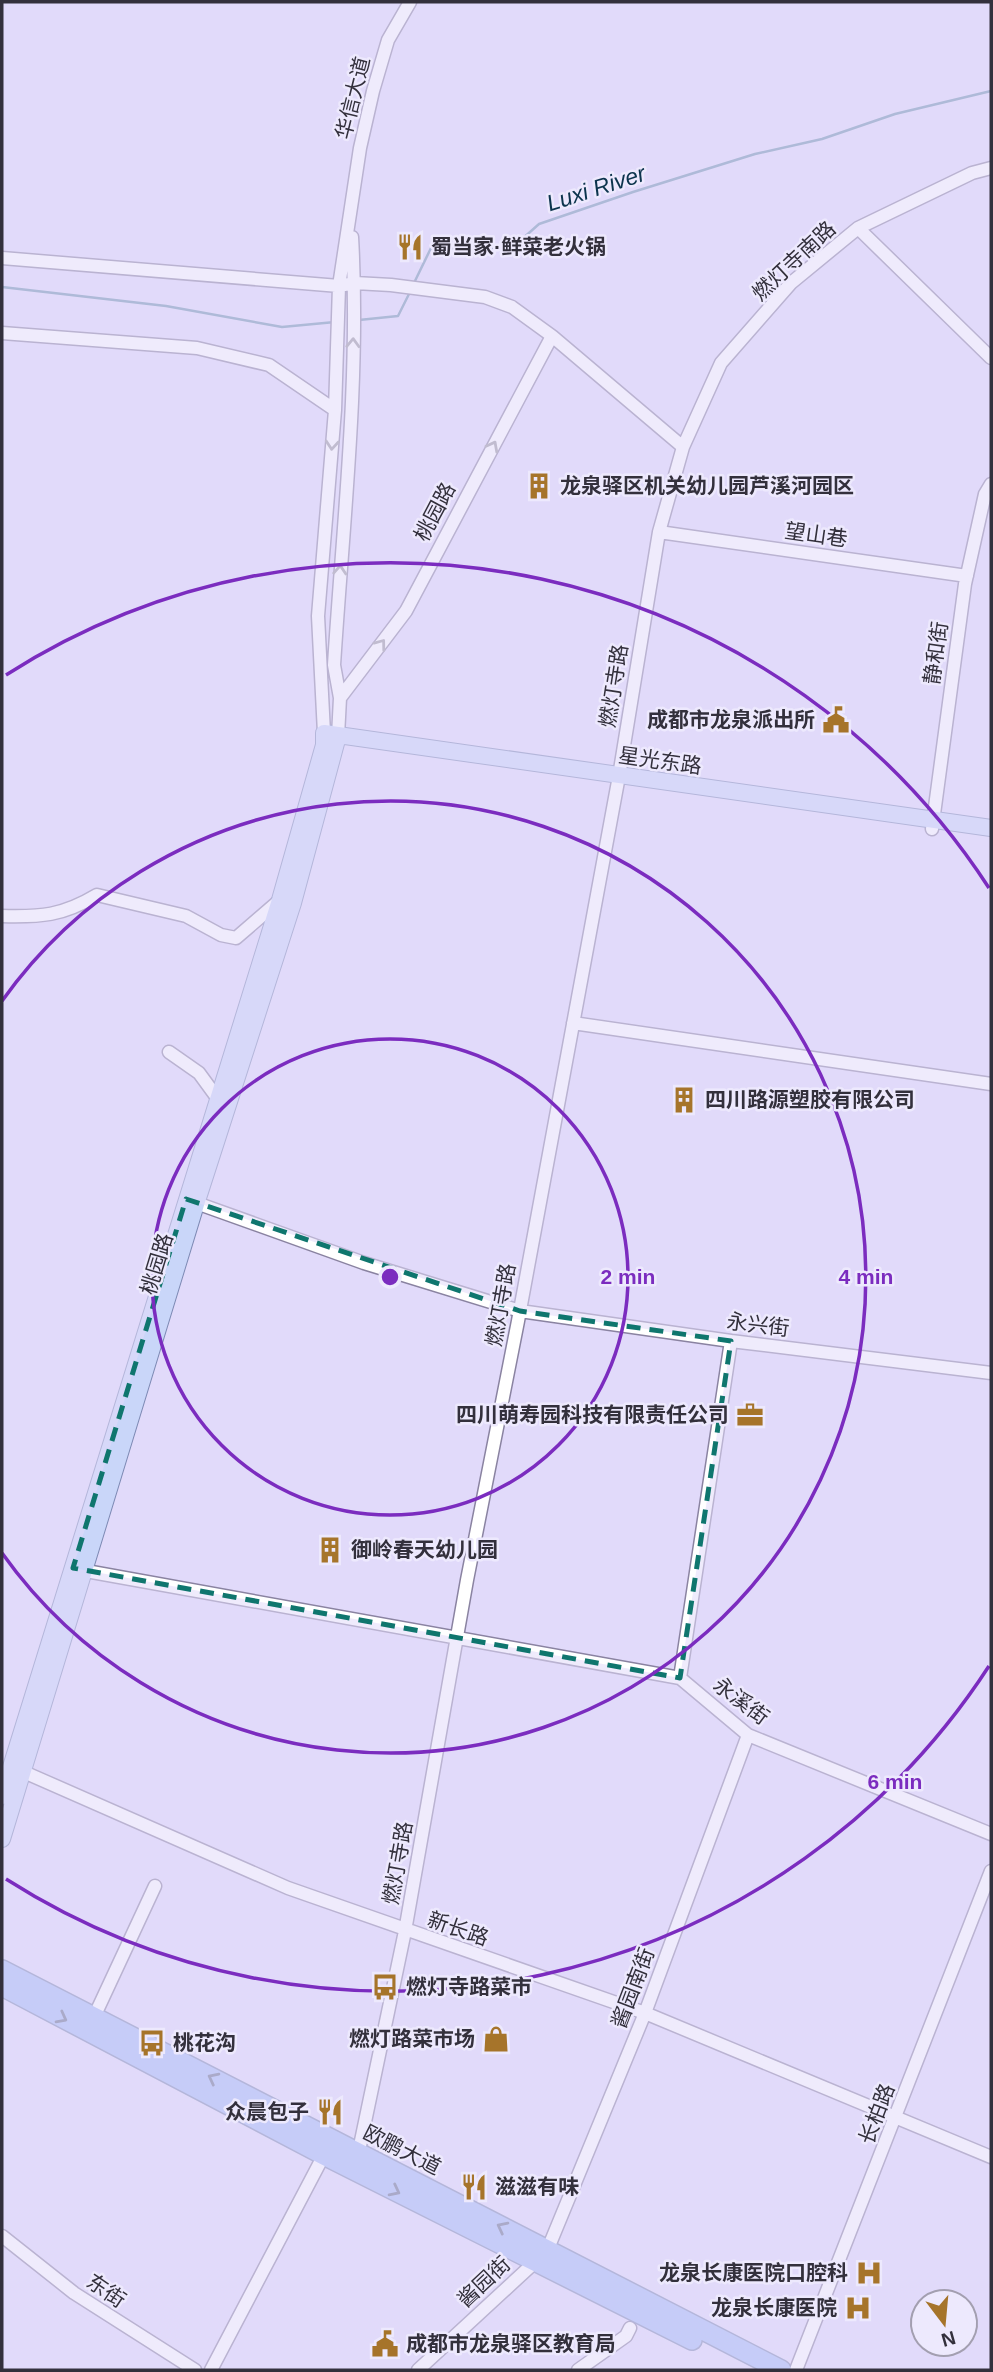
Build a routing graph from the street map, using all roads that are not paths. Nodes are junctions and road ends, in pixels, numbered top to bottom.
1 (410, 2) edge
2 (991, 169) edge
3 (351, 208) junction
4 (858, 228) junction
5 (2, 258) edge
6 (355, 283) junction
7 (340, 286) junction
8 (2, 332) edge
9 (552, 336) junction
10 (991, 358) edge
11 (335, 410) junction
12 (683, 447) junction
13 (991, 484) edge
14 (659, 532) junction
15 (967, 576) junction
16 (340, 698) junction
17 (331, 740) junction
18 (617, 781) junction
19 (933, 824) junction
20 (991, 828) edge
21 (991, 839) edge
22 (280, 900) junction
23 (2, 916) edge
24 (573, 1023) junction
25 (169, 1052) dead end
26 (991, 1084) edge
27 (218, 1099) junction
28 (191, 1200) junction
29 (520, 1311) junction
30 (731, 1341) junction
31 (991, 1373) edge
32 (79, 1570) junction
33 (458, 1638) junction
34 (680, 1678) junction
35 (748, 1735) junction
36 (17, 1769) junction
37 (2, 1796) edge
38 (991, 1834) edge
39 (2, 1839) edge
40 (991, 1871) edge
41 (155, 1886) dead end
42 (405, 1931) junction
43 (2, 1970) edge
44 (2, 1986) edge
45 (645, 2013) junction
46 (94, 2017) junction
47 (896, 2118) junction
48 (328, 2147) junction
49 (991, 2157) edge
50 (356, 2161) junction
51 (2, 2236) edge
52 (541, 2256) junction
53 (630, 2328) dead end
54 (427, 2367) edge
55 (195, 2370) edge
56 (211, 2370) edge
57 (578, 2370) edge
58 (753, 2370) edge
59 (781, 2370) edge
60 (796, 2370) edge

1 - 3 street, 华信大道
2 - 4 street, 燃灯寺南路
3 - 6 street, 桃园路
3 - 7 street
4 - 10 street
4 - 12 street, 燃灯寺南路
5 - 7 street
6 - 7 street
6 - 9 street
16 -> 6 street, 桃园路
7 - 11 street
8 - 11 street
9 - 12 street
16 -> 9 street, 桃园路
11 -> 17 street
12 - 14 street, 燃灯寺路
13 - 15 street, 静和街
14 - 15 street, 望山巷
14 - 18 street, 燃灯寺路
15 - 19 street, 静和街
16 - 17 street, 桃园路
17 - 18 main road, 星光东路
17 - 22 main road
17 - 28 main road, 桃园路
18 - 19 main road, 星光东路
18 - 24 street, 燃灯寺路
19 - 20 main road, 星光东路
19 - 21 main road, 星光东路
22 - 23 street
22 - 27 main road
24 - 26 street
24 - 29 street, 燃灯寺路
25 - 27 street
27 - 28 main road
28 - 29 street, 永兴街
28 - 32 main road, 桃园路
29 - 30 street, 永兴街
29 - 33 street, 燃灯寺路
30 - 31 street, 永兴街
30 - 34 street
32 - 33 street, 永溪街
32 - 36 main road, 桃园路
33 - 34 street, 永溪街
33 - 42 street, 燃灯寺路
34 - 35 street, 永溪街
35 - 38 street, 永溪街
35 - 45 street, 酱园南街
36 - 37 main road
36 - 39 main road, 桃园路
36 - 42 street, 新长路
40 - 47 street, 长柏路
41 - 46 street
42 - 45 street, 新长路
42 - 50 street, 燃灯寺路
43 - 46 highway, 欧鹏大道
44 -> 48 highway, 欧鹏大道
45 - 47 street, 新长路
45 - 52 street, 酱园南街
48 -> 46 highway, 欧鹏大道
47 - 49 street, 新长路
47 - 60 street, 长柏路
48 - 50 highway, 欧鹏大道
48 - 56 street
50 - 52 highway, 欧鹏大道
51 - 55 street, 东街
52 - 54 street, 酱园街
52 - 58 highway, 欧鹏大道
52 - 59 highway, 欧鹏大道
53 - 57 street

